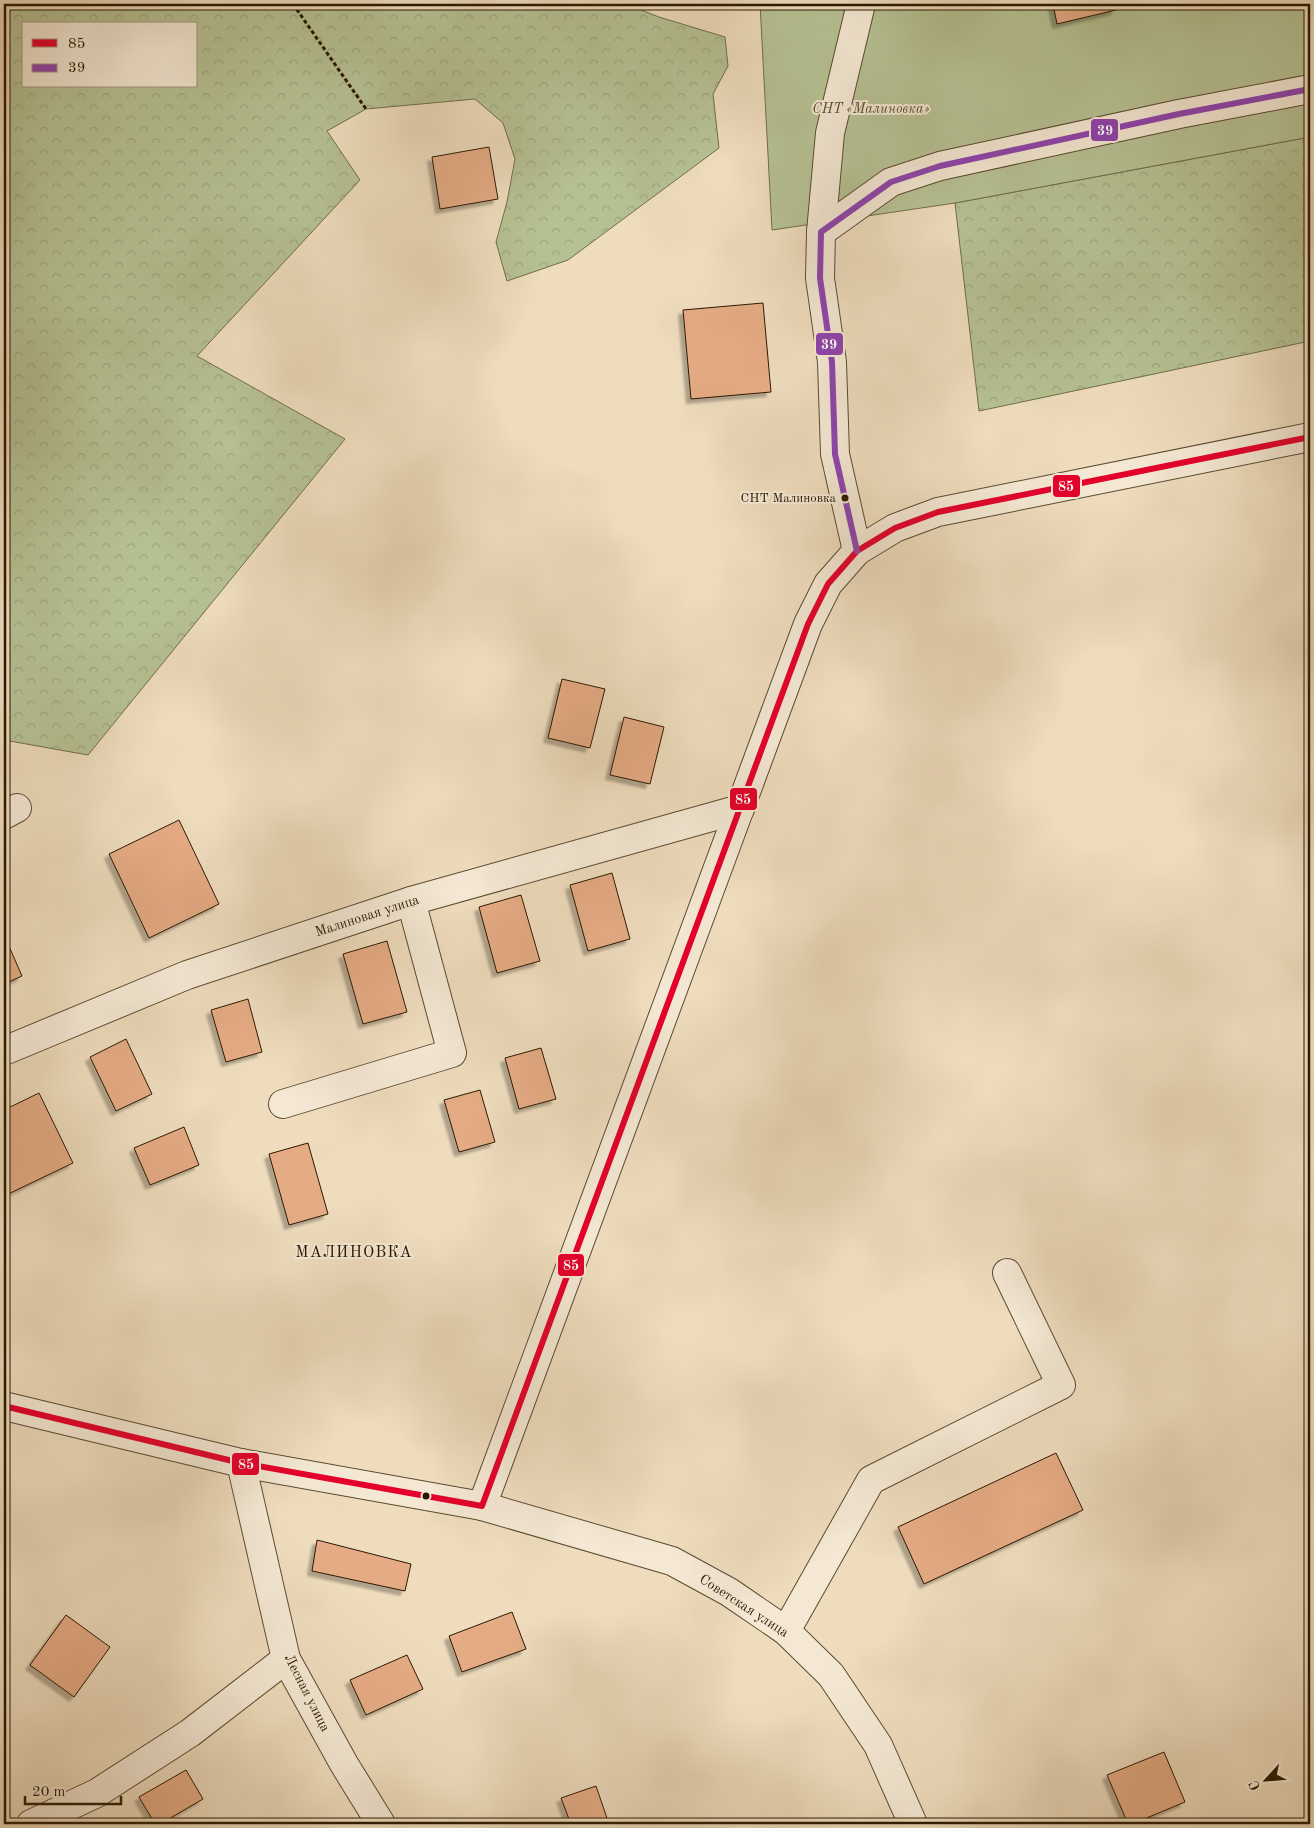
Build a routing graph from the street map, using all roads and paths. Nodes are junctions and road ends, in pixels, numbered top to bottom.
1 (293, 4) edge
2 (861, 4) edge
3 (1310, 89) edge
4 (366, 110) dead end
5 (821, 232) junction
6 (1310, 437) edge
7 (857, 551) junction
8 (740, 809) junction
9 (412, 901) junction
10 (4, 1051) edge
11 (283, 1104) dead end
12 (1007, 1273) dead end
13 (4, 1406) edge
14 (241, 1463) junction
15 (482, 1506) junction
16 (786, 1632) junction
17 (286, 1659) junction
18 (31, 1824) edge
19 (381, 1824) edge
20 (913, 1824) edge

1 - 4 path
2 - 5 street
3 - 5 street
5 - 7 street
6 - 7 street
7 - 8 street
8 - 9 street, Малиновая улица
8 - 15 street
9 - 10 street, Малиновая улица
9 - 11 street
12 - 16 street
13 - 14 street, Советская улица
14 - 15 street, Советская улица
14 - 17 street, Лесная улица
15 - 16 street, Советская улица
16 - 20 street, Советская улица
17 - 18 street
17 - 19 street, Лесная улица

